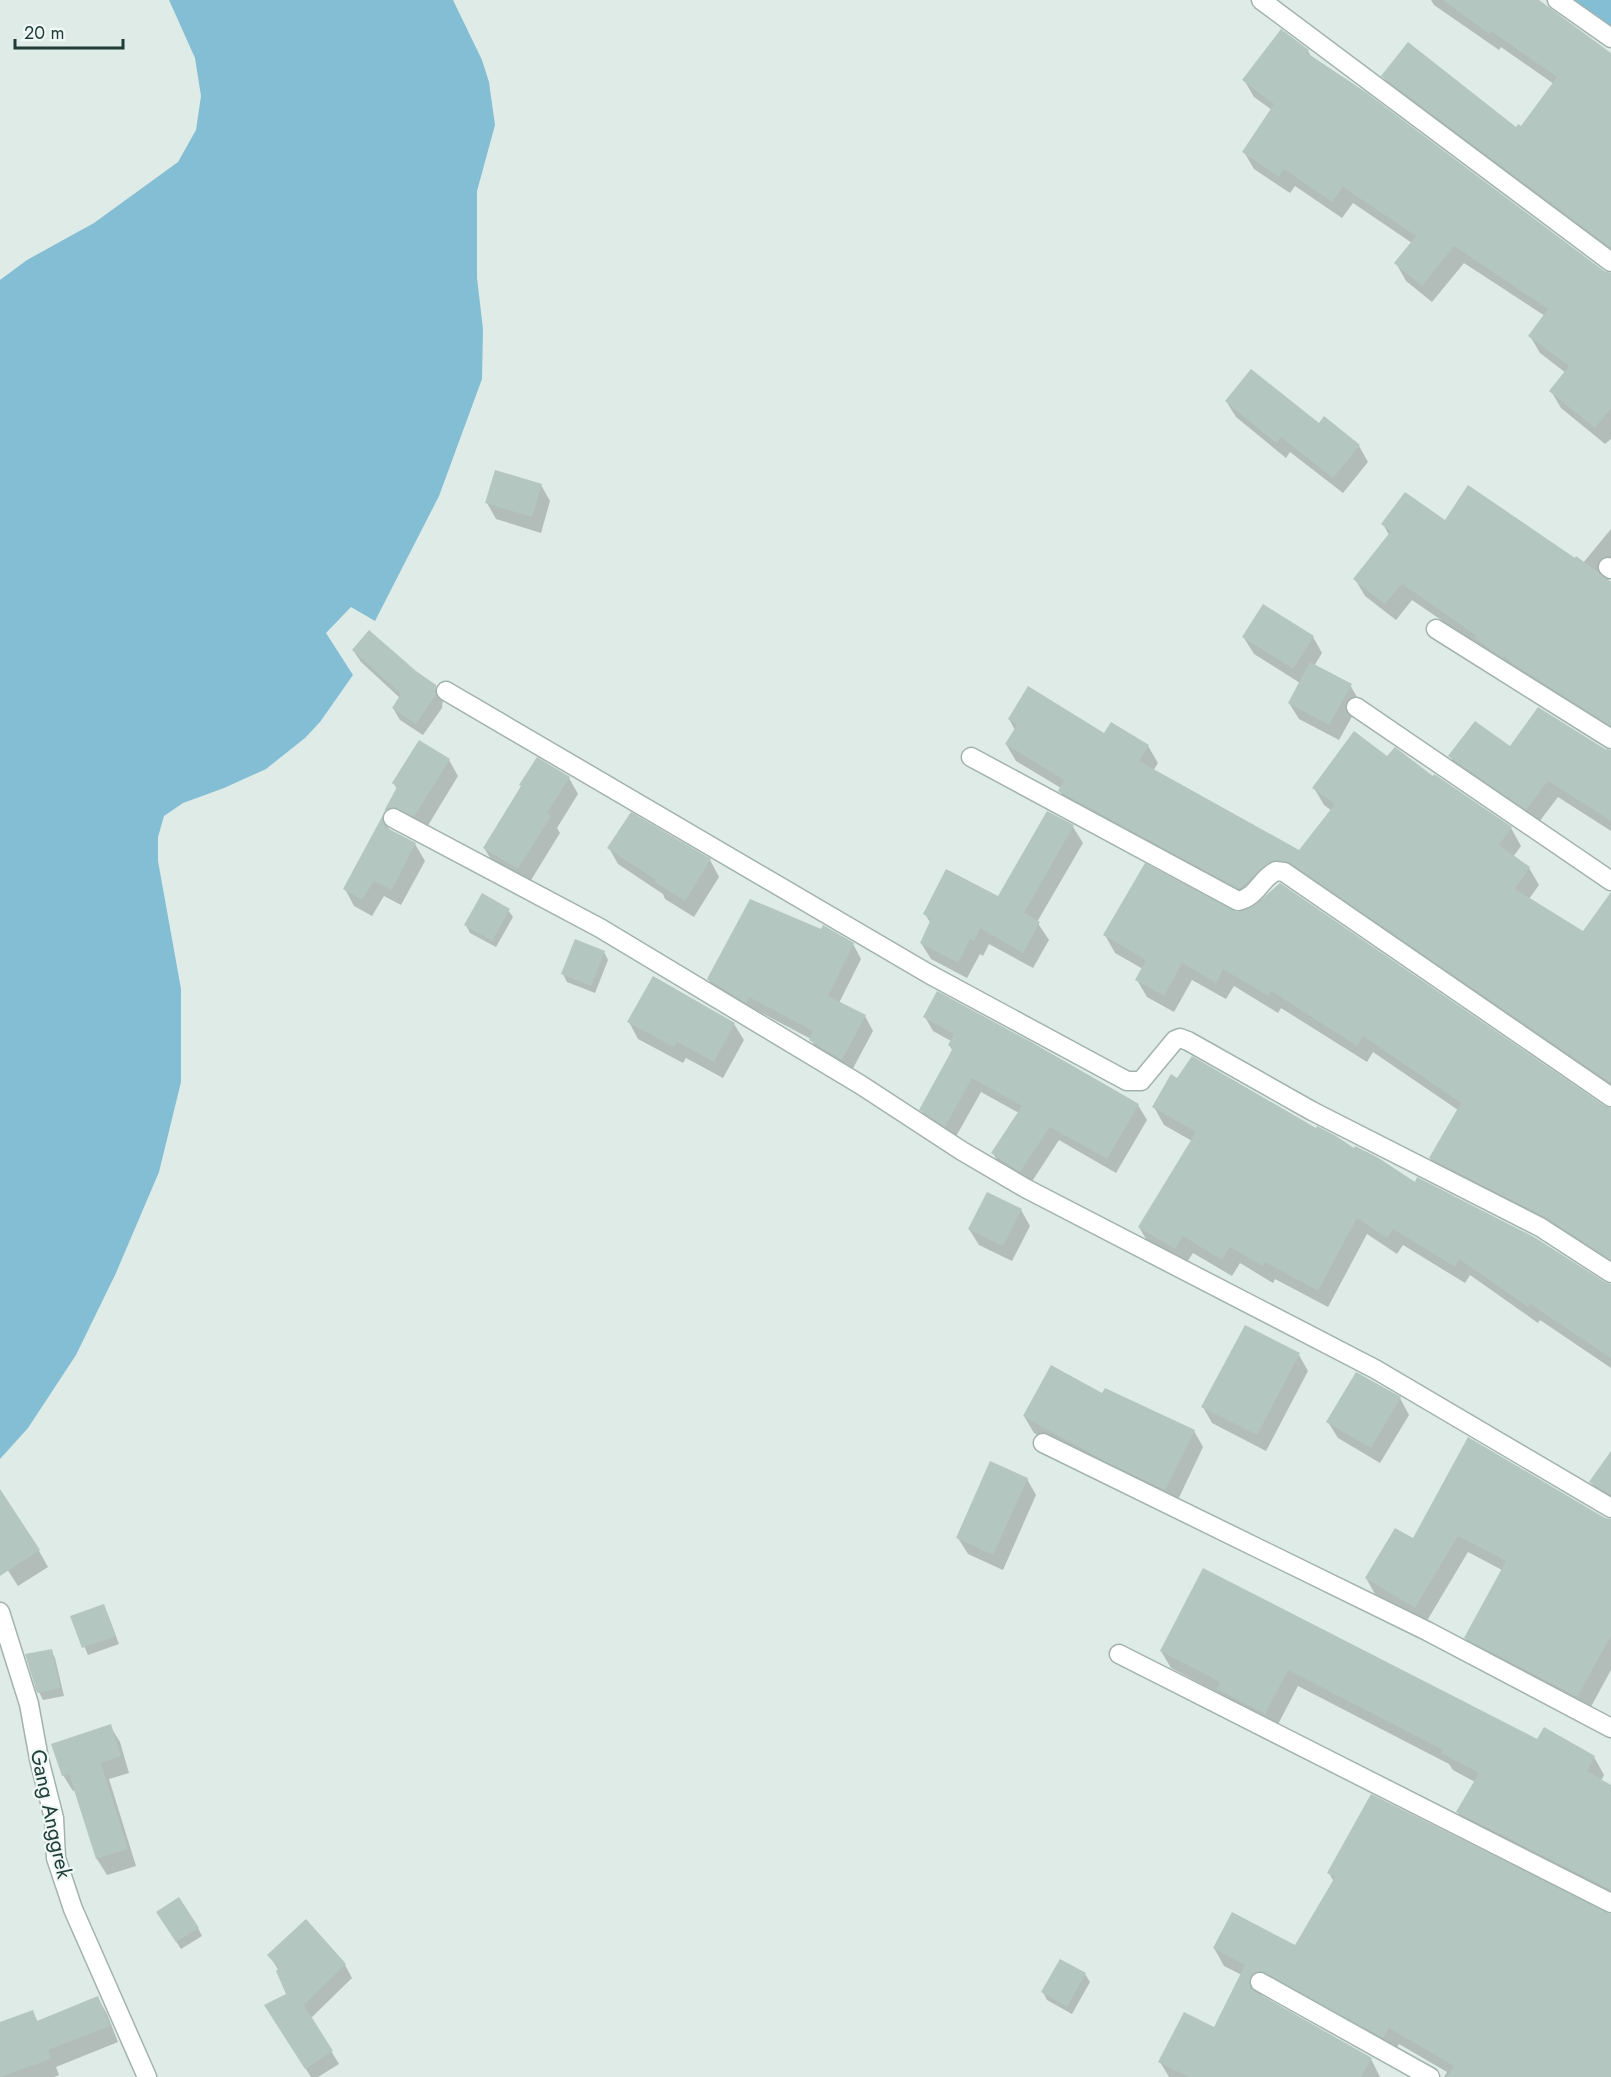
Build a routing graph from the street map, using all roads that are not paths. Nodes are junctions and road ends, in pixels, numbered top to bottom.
1 (1261, 0) edge
2 (1557, 0) edge
3 (1611, 38) edge
4 (1611, 262) edge
5 (1436, 628) dead end
6 (446, 691) dead end
7 (1356, 707) dead end
8 (1611, 739) edge
9 (971, 757) dead end
10 (393, 818) dead end
11 (1611, 881) edge
12 (1611, 1097) edge
13 (1611, 1272) edge
14 (1043, 1443) dead end
15 (1611, 1508) edge
16 (0, 1612) edge
17 (1119, 1654) dead end
18 (1611, 1728) edge
19 (1611, 1903) edge
20 (1260, 1982) dead end
21 (147, 2077) edge
22 (1430, 2077) edge

1 - 4 street
2 - 3 street
5 - 8 street
6 - 13 street
7 - 11 street
9 - 12 street
10 - 15 street
14 - 18 street
16 - 21 street, Gang Anggrek
17 - 19 street
20 - 22 street

